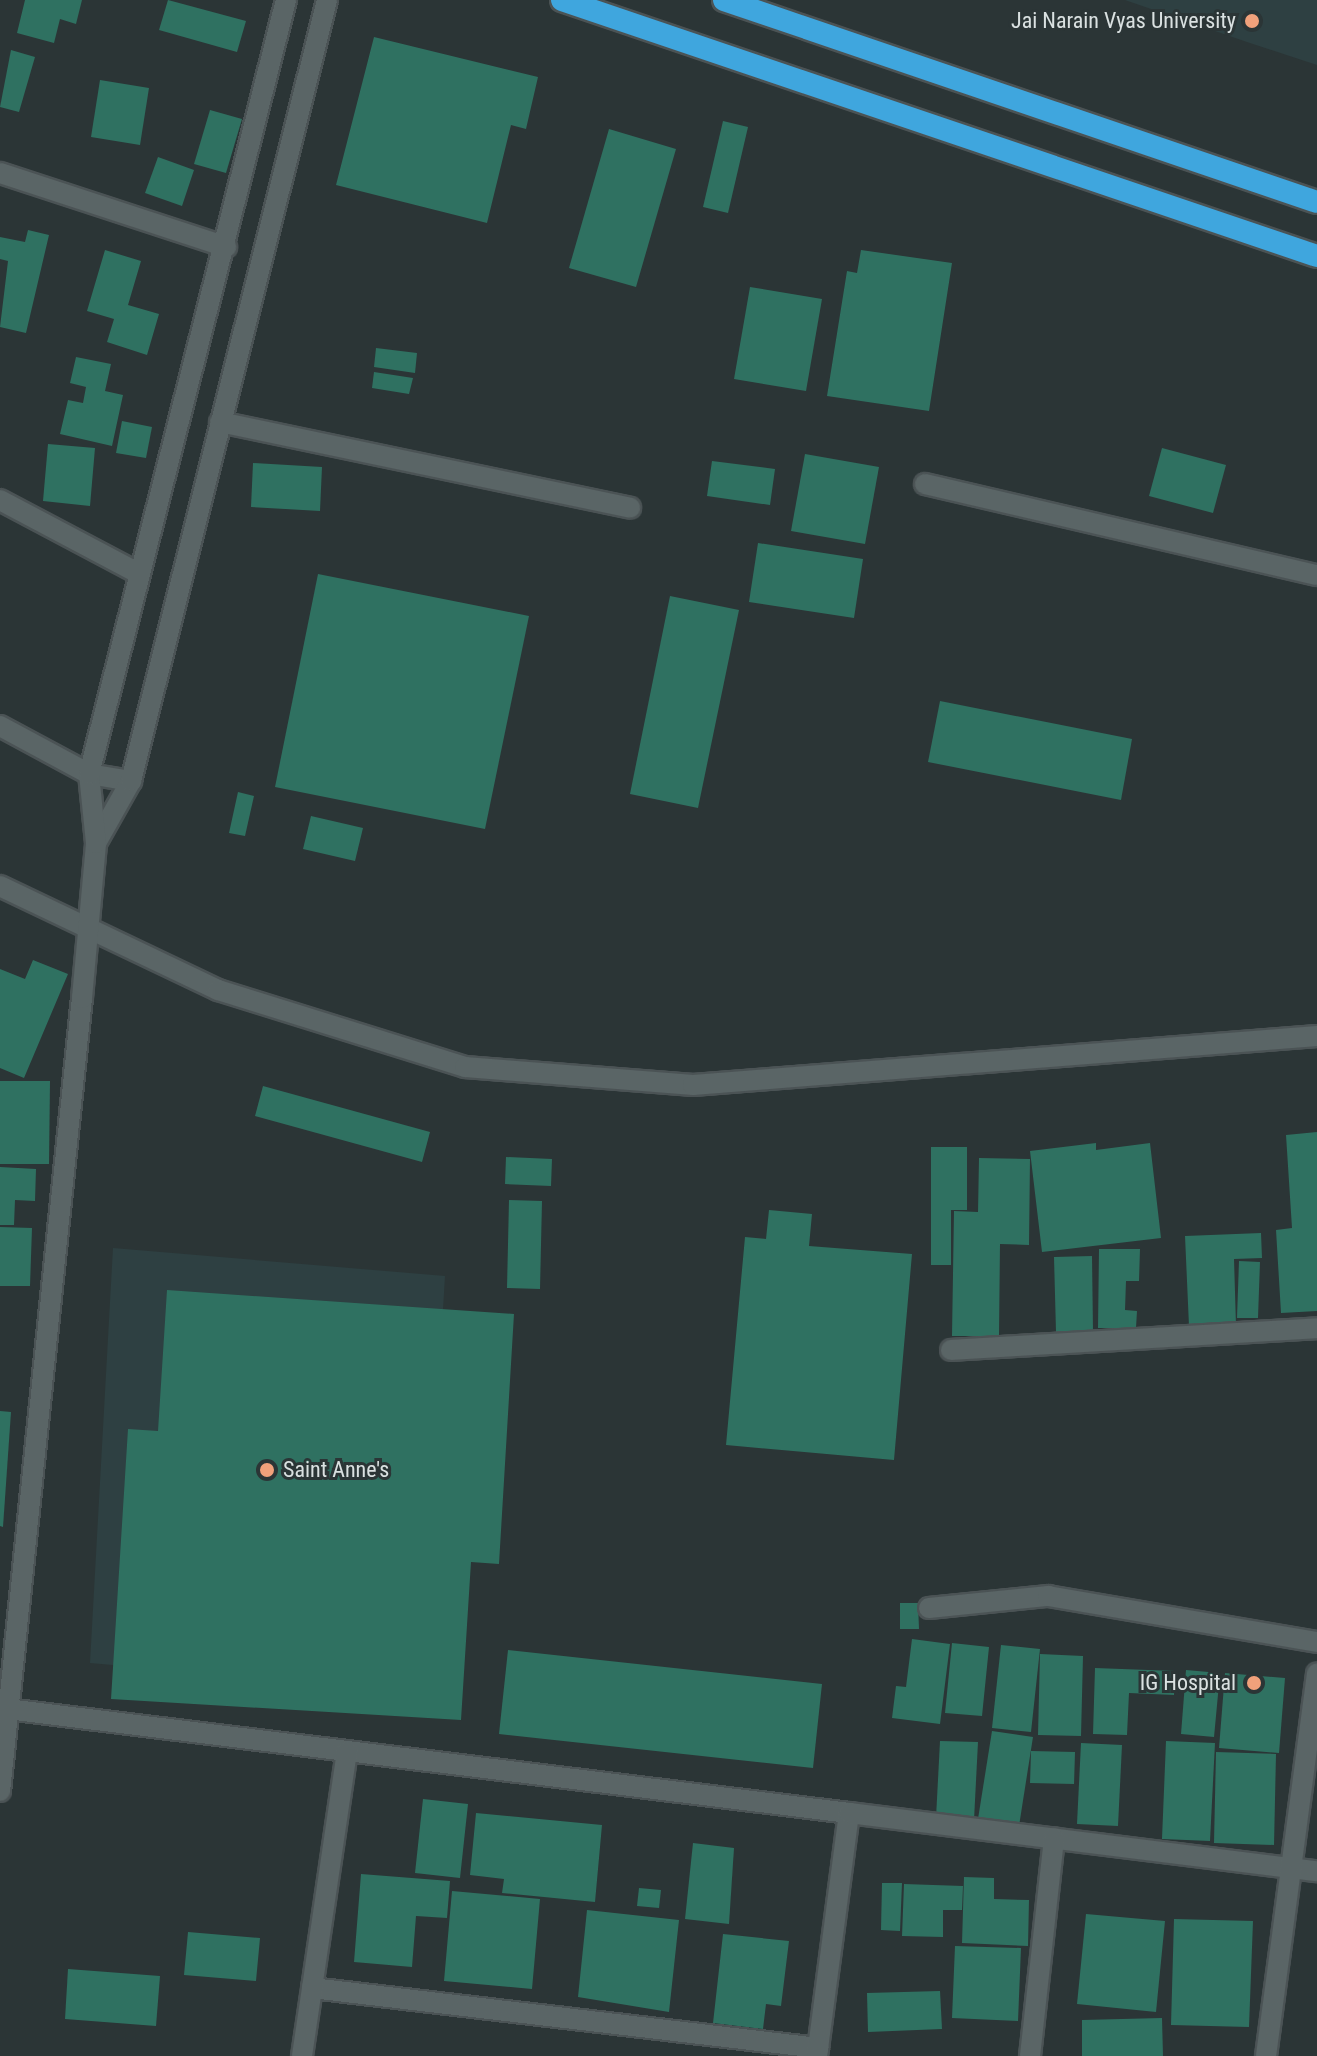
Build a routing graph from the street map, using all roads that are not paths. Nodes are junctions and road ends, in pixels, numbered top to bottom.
1 (286, 0) edge
2 (327, 0) edge
3 (562, 0) edge
4 (724, 0) edge
5 (0, 173) edge
6 (1317, 202) edge
7 (226, 247) junction
8 (1317, 256) edge
9 (220, 422) junction
10 (925, 484) dead end
11 (0, 500) edge
12 (630, 508) dead end
13 (140, 574) junction
14 (1317, 575) edge
15 (0, 726) edge
16 (89, 774) junction
17 (131, 781) junction
18 (96, 843) junction
19 (0, 886) edge
20 (87, 928) junction
21 (1317, 1036) edge
22 (1317, 1328) edge
23 (951, 1350) dead end
24 (929, 1608) dead end
25 (1317, 1642) edge
26 (1317, 1673) edge
27 (7, 1709) junction
28 (347, 1751) junction
29 (0, 1791) edge
30 (849, 1813) junction
31 (1054, 1838) junction
32 (1289, 1867) junction
33 (1317, 1871) edge
34 (312, 1988) junction
35 (817, 2052) edge
36 (302, 2056) edge
37 (1030, 2056) edge
38 (1266, 2056) edge

1 - 7 street
2 - 9 street
3 - 8 highway
4 - 6 highway
5 - 7 street
7 - 13 street
9 - 12 street
9 - 17 street
10 - 14 street
11 - 13 street
13 - 16 street
15 - 16 street
16 - 17 street
16 - 18 street
17 - 18 street
18 - 20 street
19 - 20 street
20 - 21 street
20 - 27 street
22 - 23 street
24 - 25 street
26 - 32 street
27 - 28 street
27 - 29 street
28 - 30 street
28 - 34 street
30 - 31 street
30 - 35 street
31 - 32 street
31 - 37 street
32 - 33 street
32 - 38 street
34 - 35 street
34 - 36 street

